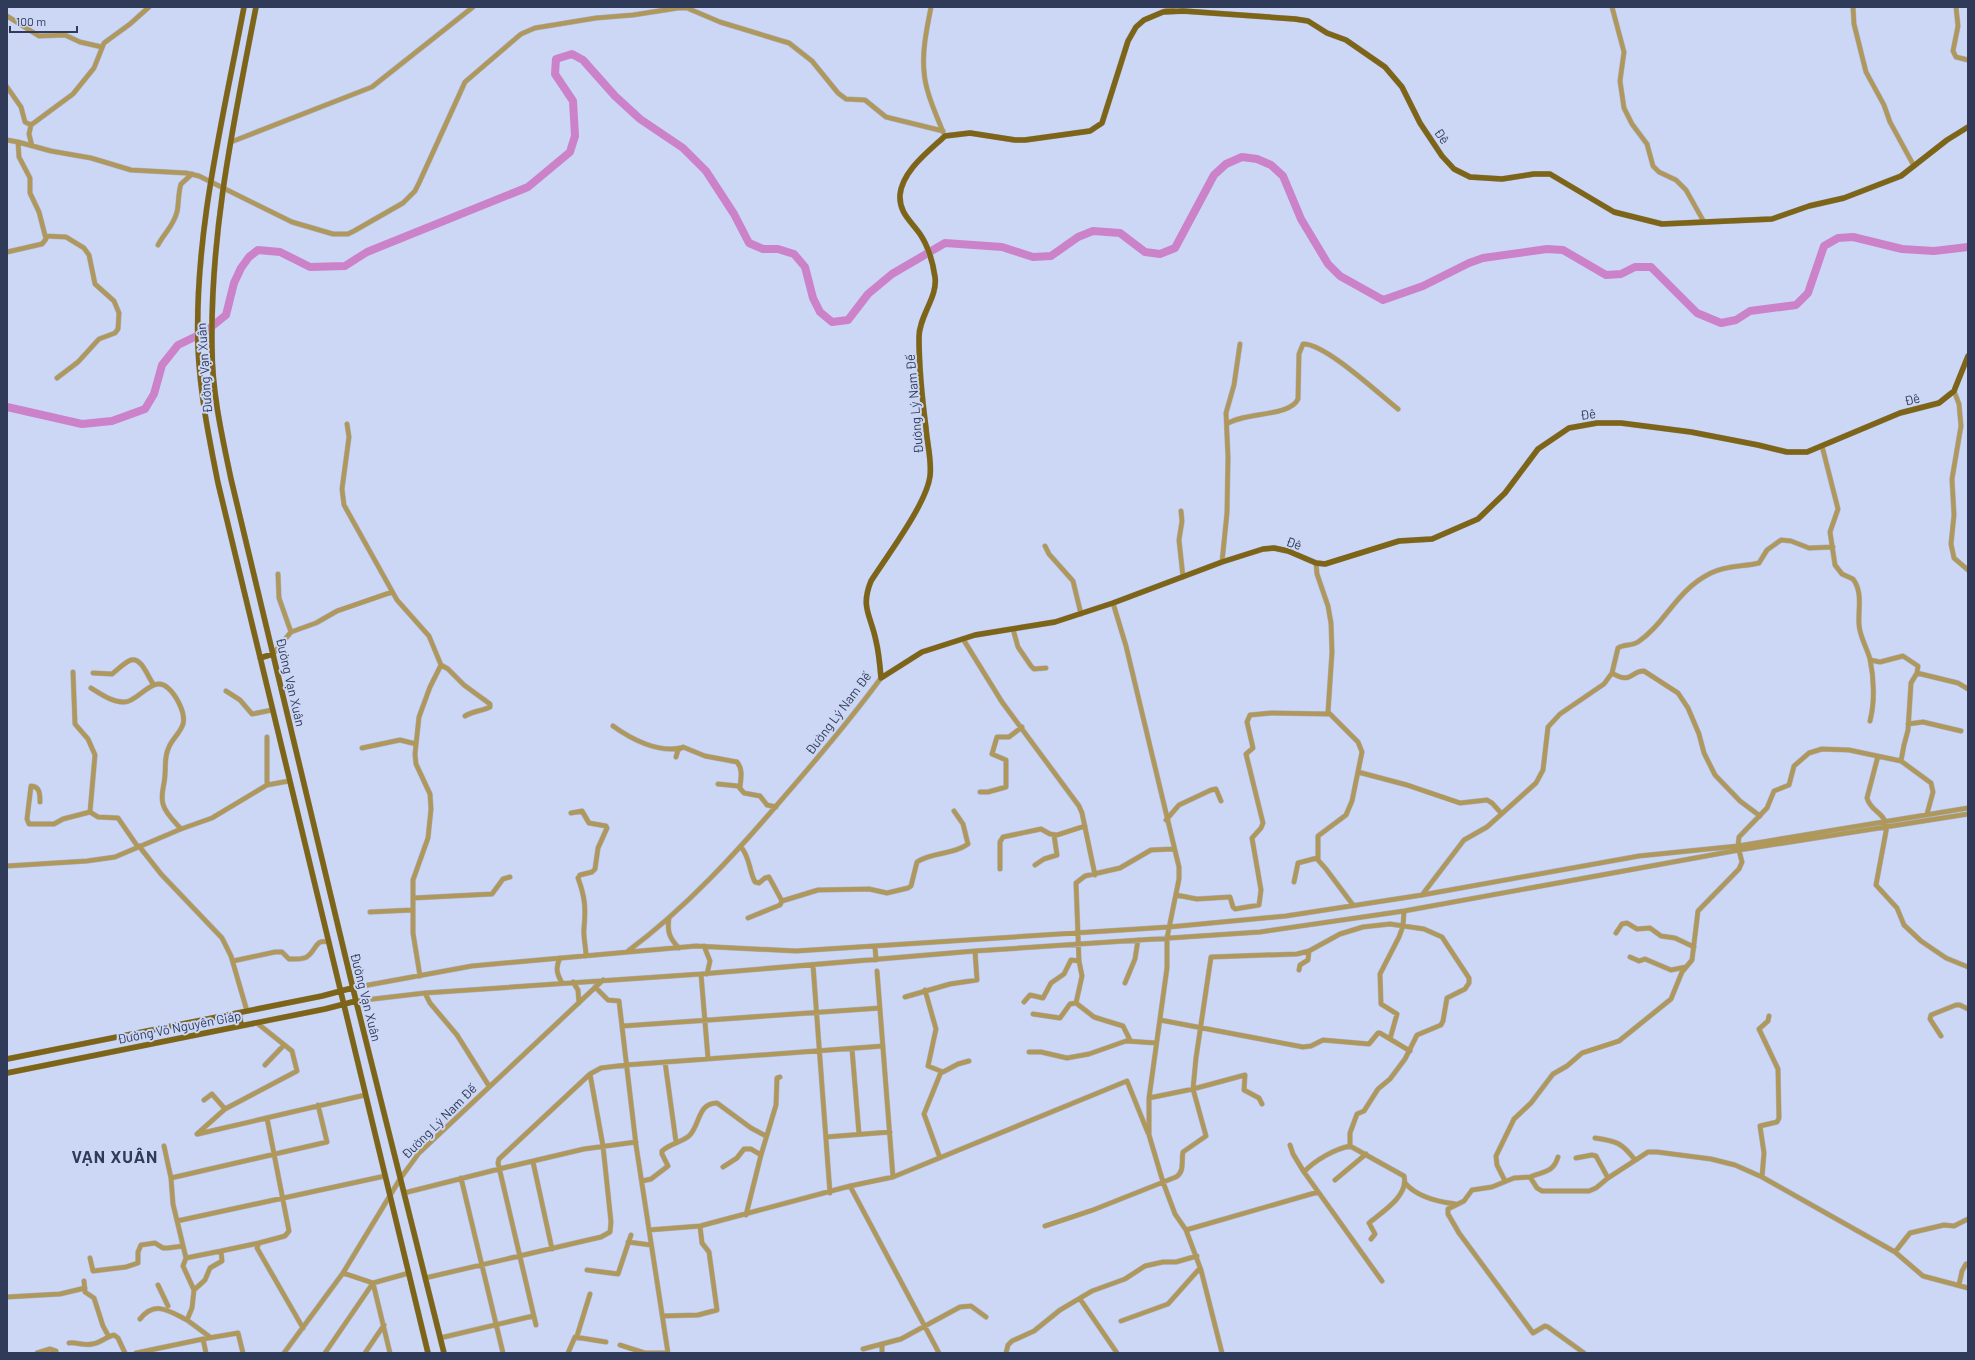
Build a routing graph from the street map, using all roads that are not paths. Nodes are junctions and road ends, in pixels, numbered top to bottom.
1 (149, 7) edge
2 (244, 7) edge
3 (256, 7) edge
4 (472, 7) edge
5 (931, 7) edge
6 (1173, 7) edge
7 (1612, 7) edge
8 (1853, 7) edge
9 (1956, 7) edge
10 (1163, 12) junction
11 (7, 16) edge
12 (102, 47) junction
13 (1968, 60) edge
14 (7, 87) edge
15 (31, 125) junction
16 (1968, 127) edge
17 (944, 134) junction
18 (7, 140) edge
19 (18, 142) junction
20 (231, 142) junction
21 (32, 146) junction
22 (1914, 166) junction
23 (192, 174) junction
24 (212, 182) junction
25 (222, 188) junction
26 (1704, 222) junction
27 (46, 236) junction
28 (158, 245) dead end
29 (7, 252) edge
30 (1240, 344) dead end
31 (1968, 356) edge
32 (57, 378) dead end
33 (1954, 391) junction
34 (1398, 409) dead end
35 (347, 424) dead end
36 (1226, 424) junction
37 (1822, 446) junction
38 (1181, 511) dead end
39 (1045, 546) dead end
40 (1833, 547) junction
41 (1222, 562) junction
42 (1316, 563) junction
43 (1968, 570) edge
44 (278, 574) dead end
45 (1183, 577) junction
46 (392, 592) junction
47 (1113, 603) junction
48 (1081, 614) junction
49 (1013, 629) junction
50 (291, 632) junction
51 (962, 639) junction
52 (273, 654) junction
53 (260, 658) junction
54 (1870, 660) junction
55 (442, 665) junction
56 (1046, 668) dead end
57 (73, 672) dead end
58 (93, 673) dead end
59 (1612, 673) junction
60 (1917, 673) junction
61 (881, 678) junction
62 (154, 685) junction
63 (92, 688) dead end
64 (1968, 689) edge
65 (226, 691) dead end
66 (272, 710) junction
67 (1328, 714) junction
68 (466, 716) dead end
69 (1870, 721) dead end
70 (1908, 724) junction
71 (613, 726) dead end
72 (1022, 727) junction
73 (1961, 731) dead end
74 (267, 737) dead end
75 (416, 744) junction
76 (362, 748) dead end
77 (680, 748) junction
78 (1878, 756) junction
79 (676, 757) dead end
80 (1901, 761) junction
81 (1358, 772) junction
82 (290, 781) junction
83 (718, 784) dead end
84 (267, 785) junction
85 (740, 787) junction
86 (980, 792) dead end
87 (1221, 801) dead end
88 (40, 802) dead end
89 (776, 807) junction
90 (1968, 808) edge
91 (954, 811) dead end
92 (90, 812) junction
93 (571, 813) dead end
94 (1501, 813) junction
95 (1927, 814) junction
96 (1968, 814) edge
97 (1760, 816) junction
98 (1166, 820) junction
99 (1886, 823) junction
100 (1085, 826) junction
101 (181, 829) junction
102 (1054, 835) junction
103 (138, 846) junction
104 (741, 847) junction
105 (1738, 848) junction
106 (1173, 849) junction
107 (1317, 858) junction
108 (1035, 865) dead end
109 (7, 866) edge
110 (1000, 869) dead end
111 (1095, 875) junction
112 (510, 877) dead end
113 (1294, 882) dead end
114 (1176, 895) junction
115 (1422, 895) junction
116 (413, 898) junction
117 (782, 901) junction
118 (1353, 905) junction
119 (412, 910) junction
120 (1404, 911) junction
121 (370, 912) dead end
122 (669, 918) junction
123 (748, 918) dead end
124 (1403, 926) junction
125 (1169, 927) junction
126 (1078, 932) junction
127 (1616, 933) dead end
128 (1167, 938) junction
129 (1138, 940) junction
130 (328, 942) junction
131 (1079, 944) junction
132 (704, 946) junction
133 (875, 947) junction
134 (1694, 947) junction
135 (679, 948) junction
136 (975, 951) junction
137 (1309, 951) junction
138 (626, 952) junction
139 (586, 956) junction
140 (1630, 956) dead end
141 (560, 958) junction
142 (876, 960) junction
143 (1079, 960) junction
144 (233, 961) junction
145 (814, 965) junction
146 (1686, 967) junction
147 (1968, 967) edge
148 (1299, 970) dead end
149 (878, 971) dead end
150 (701, 974) junction
151 (707, 974) junction
152 (420, 976) junction
153 (603, 980) junction
154 (573, 982) junction
155 (562, 983) junction
156 (1125, 983) dead end
157 (595, 987) junction
158 (352, 988) junction
159 (925, 990) junction
160 (340, 991) junction
161 (424, 993) junction
162 (905, 997) dead end
163 (356, 1001) junction
164 (1024, 1002) dead end
165 (579, 1003) junction
166 (1076, 1003) junction
167 (343, 1004) junction
168 (880, 1008) junction
169 (1968, 1009) edge
170 (247, 1011) junction
171 (817, 1012) junction
172 (239, 1013) junction
173 (1033, 1014) dead end
174 (1769, 1016) dead end
175 (1160, 1020) junction
176 (705, 1021) junction
177 (257, 1023) junction
178 (241, 1025) junction
179 (623, 1026) junction
180 (1201, 1028) junction
181 (1941, 1036) dead end
182 (1390, 1039) junction
183 (1130, 1040) junction
184 (1156, 1043) junction
185 (284, 1045) junction
186 (883, 1046) junction
187 (852, 1048) junction
188 (820, 1051) junction
189 (1410, 1051) junction
190 (1029, 1052) dead end
191 (708, 1058) junction
192 (7, 1059) edge
193 (969, 1061) dead end
194 (665, 1062) junction
195 (265, 1065) dead end
196 (626, 1065) junction
197 (941, 1072) junction
198 (7, 1073) edge
199 (590, 1074) junction
200 (780, 1077) dead end
201 (489, 1086) junction
202 (1193, 1089) junction
203 (365, 1095) junction
204 (1149, 1098) junction
205 (204, 1100) dead end
206 (1262, 1104) dead end
207 (318, 1105) junction
208 (225, 1109) junction
209 (267, 1118) junction
210 (890, 1132) junction
211 (859, 1134) junction
212 (1149, 1135) junction
213 (766, 1136) junction
214 (826, 1137) junction
215 (1595, 1138) dead end
216 (636, 1142) junction
217 (676, 1142) junction
218 (1290, 1145) dead end
219 (164, 1146) dead end
220 (603, 1146) junction
221 (1350, 1146) junction
222 (275, 1153) junction
223 (1366, 1154) junction
224 (761, 1155) junction
225 (1558, 1157) dead end
226 (940, 1158) junction
227 (1576, 1158) dead end
228 (1635, 1160) junction
229 (533, 1162) junction
230 (723, 1167) dead end
231 (499, 1168) junction
232 (1304, 1172) junction
233 (385, 1176) junction
234 (893, 1177) junction
235 (1530, 1177) junction
236 (1762, 1177) junction
237 (171, 1178) junction
238 (461, 1178) junction
239 (1608, 1178) junction
240 (400, 1179) junction
241 (1335, 1180) dead end
242 (642, 1181) junction
243 (1505, 1181) junction
244 (1163, 1182) junction
245 (1405, 1183) junction
246 (850, 1186) junction
247 (830, 1192) junction
248 (1318, 1192) junction
249 (404, 1193) junction
250 (283, 1197) junction
251 (390, 1197) junction
252 (1456, 1204) junction
253 (746, 1215) junction
254 (1968, 1219) edge
255 (177, 1221) junction
256 (700, 1226) junction
257 (1045, 1226) dead end
258 (649, 1230) junction
259 (1186, 1230) junction
260 (631, 1235) dead end
261 (1371, 1239) dead end
262 (628, 1242) junction
263 (259, 1243) junction
264 (651, 1244) junction
265 (183, 1246) junction
266 (552, 1249) junction
267 (221, 1251) junction
268 (1895, 1252) junction
269 (1196, 1256) junction
270 (520, 1257) junction
271 (90, 1258) dead end
272 (186, 1258) junction
273 (481, 1264) junction
274 (1966, 1264) dead end
275 (1200, 1268) junction
276 (587, 1270) dead end
277 (343, 1273) junction
278 (409, 1273) junction
279 (425, 1278) junction
280 (84, 1281) dead end
281 (1382, 1281) dead end
282 (373, 1283) junction
283 (158, 1285) dead end
284 (1959, 1285) junction
285 (85, 1288) junction
286 (1968, 1288) edge
287 (194, 1290) junction
288 (590, 1294) dead end
289 (7, 1297) edge
290 (1080, 1299) junction
291 (169, 1309) junction
292 (533, 1316) junction
293 (663, 1316) junction
294 (986, 1317) dead end
295 (140, 1319) dead end
296 (187, 1320) junction
297 (1121, 1321) dead end
298 (496, 1325) junction
299 (536, 1325) dead end
300 (924, 1325) junction
301 (384, 1326) junction
302 (303, 1328) junction
303 (577, 1336) junction
304 (109, 1337) junction
305 (210, 1337) junction
306 (440, 1338) junction
307 (203, 1339) junction
308 (606, 1342) dead end
309 (69, 1343) dead end
310 (882, 1344) junction
311 (620, 1345) dead end
312 (863, 1349) dead end
313 (56, 1351) dead end
314 (38, 1353) edge
315 (125, 1353) edge
316 (136, 1353) edge
317 (206, 1353) edge
318 (243, 1353) edge
319 (284, 1353) edge
320 (326, 1353) edge
321 (365, 1353) edge
322 (390, 1353) edge
323 (428, 1353) edge
324 (444, 1353) edge
325 (503, 1353) edge
326 (568, 1353) edge
327 (668, 1353) edge
328 (882, 1353) edge
329 (939, 1353) edge
330 (1006, 1353) edge
331 (1117, 1353) edge
332 (1222, 1353) edge
333 (1584, 1353) edge

1 - 12 street
2 - 24 main road, Đường Vạn Xuân
3 - 20 main road, Đường Vạn Xuân
4 - 20 street
5 - 17 street
6 - 10 street
7 - 26 street
8 - 22 street
9 - 13 street
10 - 17 main road, Đê
10 - 26 main road, Đê
11 - 12 street
12 - 15 street
14 - 15 street
15 - 21 street
16 - 22 main road, Đê
17 - 25 street
17 - 61 main road, Đường Lý Nam Đế
18 - 19 street
19 - 21 street
19 - 27 street
20 - 25 main road, Đường Vạn Xuân
21 - 23 street
22 - 26 main road, Đê
23 - 24 street
23 - 28 street
24 - 25 street
24 - 53 main road, Đường Vạn Xuân
25 - 52 main road, Đường Vạn Xuân
27 - 29 street
27 - 32 street
30 - 36 street
31 - 33 main road
33 - 37 main road, Đê
33 - 43 street
34 - 36 street
35 - 46 street
36 - 41 street
37 - 40 street
37 - 42 main road, Đê
38 - 45 street
39 - 48 street
40 - 54 street
40 - 59 street
41 - 42 main road, Đê
41 - 45 main road, Đê
42 - 67 street
44 - 50 street
45 - 47 main road, Đê
46 - 50 street
46 - 55 street
47 - 48 main road, Đê
47 - 98 street
48 - 49 main road, Đê
49 - 51 main road, Đê
49 - 56 street
50 - 52 street
51 - 61 main road, Đê
51 - 72 street
52 - 53 main road
52 - 158 main road, Đường Vạn Xuân
53 - 66 main road, Đường Vạn Xuân
54 - 60 street
54 - 69 street
55 - 68 street
55 - 75 street
57 - 92 street
58 - 62 street
59 - 94 street
59 - 97 street
60 - 64 street
60 - 70 street
61 - 89 street, Đường Lý Nam Đế
62 - 63 street
62 - 101 street
65 - 66 street
66 - 82 main road, Đường Vạn Xuân
67 - 81 street
67 - 114 street
70 - 73 street
70 - 80 street
71 - 77 street
72 - 86 street
72 - 100 street
74 - 84 street
75 - 76 street
75 - 116 street
77 - 79 street
77 - 85 street
78 - 80 street
78 - 97 street
78 - 99 street
80 - 95 street
81 - 94 street
81 - 107 street
82 - 84 street
82 - 130 main road, Đường Vạn Xuân
83 - 85 street
84 - 101 street
85 - 89 street
87 - 98 street
88 - 92 street
89 - 104 street, Đường Lý Nam Đế
90 - 95 street
91 - 117 street
92 - 103 street
93 - 139 street
94 - 115 street
95 - 99 street
96 - 99 street
97 - 105 street
98 - 106 street
99 - 105 street
99 - 147 street
100 - 102 street
100 - 111 street
101 - 103 street
102 - 108 street
102 - 110 street
103 - 109 street
103 - 144 street
104 - 117 street
104 - 122 street, Đường Lý Nam Đế
105 - 115 street
105 - 120 street
105 - 134 street
106 - 111 street
106 - 114 street
107 - 113 street
107 - 118 street
111 - 126 street
112 - 116 street
114 - 125 street
115 - 118 street
116 - 119 street
117 - 123 street
118 - 125 street
119 - 121 street
119 - 152 street
120 - 124 street
120 - 128 street
122 - 135 street
122 - 138 street, Đường Lý Nam Đế
124 - 137 street
124 - 182 street
124 - 189 street
125 - 126 street
125 - 128 street
126 - 131 street
126 - 133 street
127 - 134 street
128 - 129 street
128 - 175 street
129 - 131 street
129 - 156 street
130 - 144 street
130 - 160 main road, Đường Vạn Xuân
131 - 136 street
131 - 143 street
132 - 133 street
132 - 135 street
132 - 151 street
133 - 142 street
134 - 146 street
135 - 138 street
136 - 142 street
136 - 159 street
137 - 148 street
137 - 180 street
138 - 139 street
139 - 141 street
140 - 146 street
141 - 152 street
141 - 155 street
142 - 145 street
143 - 164 street
143 - 166 street
144 - 170 street
145 - 151 street
145 - 171 street
146 - 243 street
149 - 168 street
150 - 151 street
150 - 153 street
150 - 176 street
152 - 158 street
153 - 154 street
153 - 157 street, Đường Lý Nam Đế
154 - 155 street
154 - 165 street
155 - 161 street
157 - 165 street, Đường Lý Nam Đế
157 - 179 street
158 - 160 main road, Đường Võ Nguyên Giáp
158 - 163 main road, Đường Vạn Xuân
159 - 162 street
159 - 197 street
160 - 167 main road, Đường Vạn Xuân
160 - 170 main road, Đường Võ Nguyên Giáp
161 - 163 street
161 - 201 street
163 - 167 main road, Đường Võ Nguyên Giáp
163 - 240 main road, Đường Vạn Xuân
165 - 201 street, Đường Lý Nam Đế
166 - 173 street
166 - 183 street
167 - 177 main road, Đường Võ Nguyên Giáp
167 - 203 main road, Đường Vạn Xuân
168 - 171 street
168 - 186 street
169 - 181 street
170 - 172 main road, Đường Võ Nguyên Giáp
171 - 176 street
171 - 188 street
172 - 178 main road
172 - 192 main road, Đường Võ Nguyên Giáp
174 - 236 street
175 - 180 street
175 - 184 street
176 - 179 street
176 - 191 street
177 - 178 main road, Đường Võ Nguyên Giáp
177 - 185 street
178 - 198 main road, Đường Võ Nguyên Giáp
179 - 196 street
180 - 182 street
180 - 202 street
182 - 189 street
183 - 184 street
183 - 190 street
184 - 204 street
185 - 195 street
185 - 208 street
186 - 187 street
186 - 210 street
187 - 188 street
187 - 211 street
188 - 191 street
188 - 214 street
189 - 221 street
191 - 194 street
193 - 197 street
194 - 196 street
194 - 217 street
196 - 199 street
196 - 216 street
197 - 226 street
199 - 220 street
199 - 231 street
200 - 213 street
201 - 240 street, Đường Lý Nam Đế
202 - 204 street
202 - 206 street
202 - 244 street
203 - 207 street
203 - 233 main road, Đường Vạn Xuân
204 - 212 street
205 - 208 street
207 - 209 street
207 - 222 street
208 - 209 street
209 - 222 street
210 - 211 street
210 - 234 street
211 - 214 street
212 - 226 street
212 - 244 street
213 - 217 street
213 - 224 street
214 - 247 street
215 - 228 street
216 - 220 street
216 - 242 street
217 - 242 street
218 - 232 street
219 - 237 street
220 - 229 street
220 - 266 street
221 - 223 street
221 - 232 street
222 - 237 street
222 - 250 street
223 - 241 street
223 - 245 street
224 - 230 street
224 - 253 street
225 - 235 street
226 - 234 street
227 - 239 street
228 - 236 street
228 - 239 street
229 - 231 street
229 - 266 street
231 - 238 street
231 - 270 street
232 - 248 street
233 - 250 street
233 - 251 main road, Đường Vạn Xuân
234 - 246 street
235 - 239 street
235 - 243 street
236 - 268 street
237 - 255 street
238 - 249 street
238 - 273 street
240 - 249 main road, Đường Vạn Xuân
240 - 251 street, Đường Lý Nam Đế
242 - 258 street
243 - 252 street
244 - 257 street
244 - 259 street
245 - 252 street
245 - 261 street
246 - 247 street
246 - 300 street
247 - 253 street
248 - 259 street
248 - 281 street
249 - 279 main road, Đường Vạn Xuân
250 - 255 street
250 - 263 street
251 - 277 street, Đường Lý Nam Đế
251 - 278 main road, Đường Vạn Xuân
252 - 333 street
253 - 256 street
254 - 268 street
255 - 265 street
256 - 258 street
256 - 293 street
258 - 264 street
259 - 269 street
260 - 262 street
262 - 264 street
262 - 276 street
263 - 267 street
263 - 302 street
264 - 293 street
265 - 271 street
265 - 272 street
266 - 270 street
267 - 272 street
267 - 287 street
268 - 284 street
269 - 275 street
269 - 290 street
270 - 273 street
270 - 292 street
272 - 287 street
273 - 279 street
273 - 298 street
274 - 284 street
275 - 297 street
275 - 332 street
277 - 282 street
277 - 302 street, Đường Lý Nam Đế
278 - 282 street
278 - 323 main road, Đường Vạn Xuân
279 - 306 main road, Đường Vạn Xuân
280 - 285 street
282 - 301 street
282 - 320 street
283 - 291 street
284 - 286 street
285 - 289 street
285 - 304 street
287 - 296 street
288 - 303 street
290 - 330 street
290 - 331 street
291 - 295 street
291 - 296 street
292 - 298 street
292 - 299 street
293 - 327 street
294 - 300 street
296 - 305 street
298 - 306 street
298 - 325 street
300 - 310 street
300 - 329 street
301 - 321 street
301 - 322 street
302 - 319 street, Đường Lý Nam Đế
303 - 308 street
303 - 326 street
304 - 309 street
304 - 315 street
305 - 307 street
305 - 318 street
306 - 324 main road, Đường Vạn Xuân
307 - 316 street
307 - 317 street
310 - 312 street
310 - 328 street
311 - 327 street
313 - 314 street

